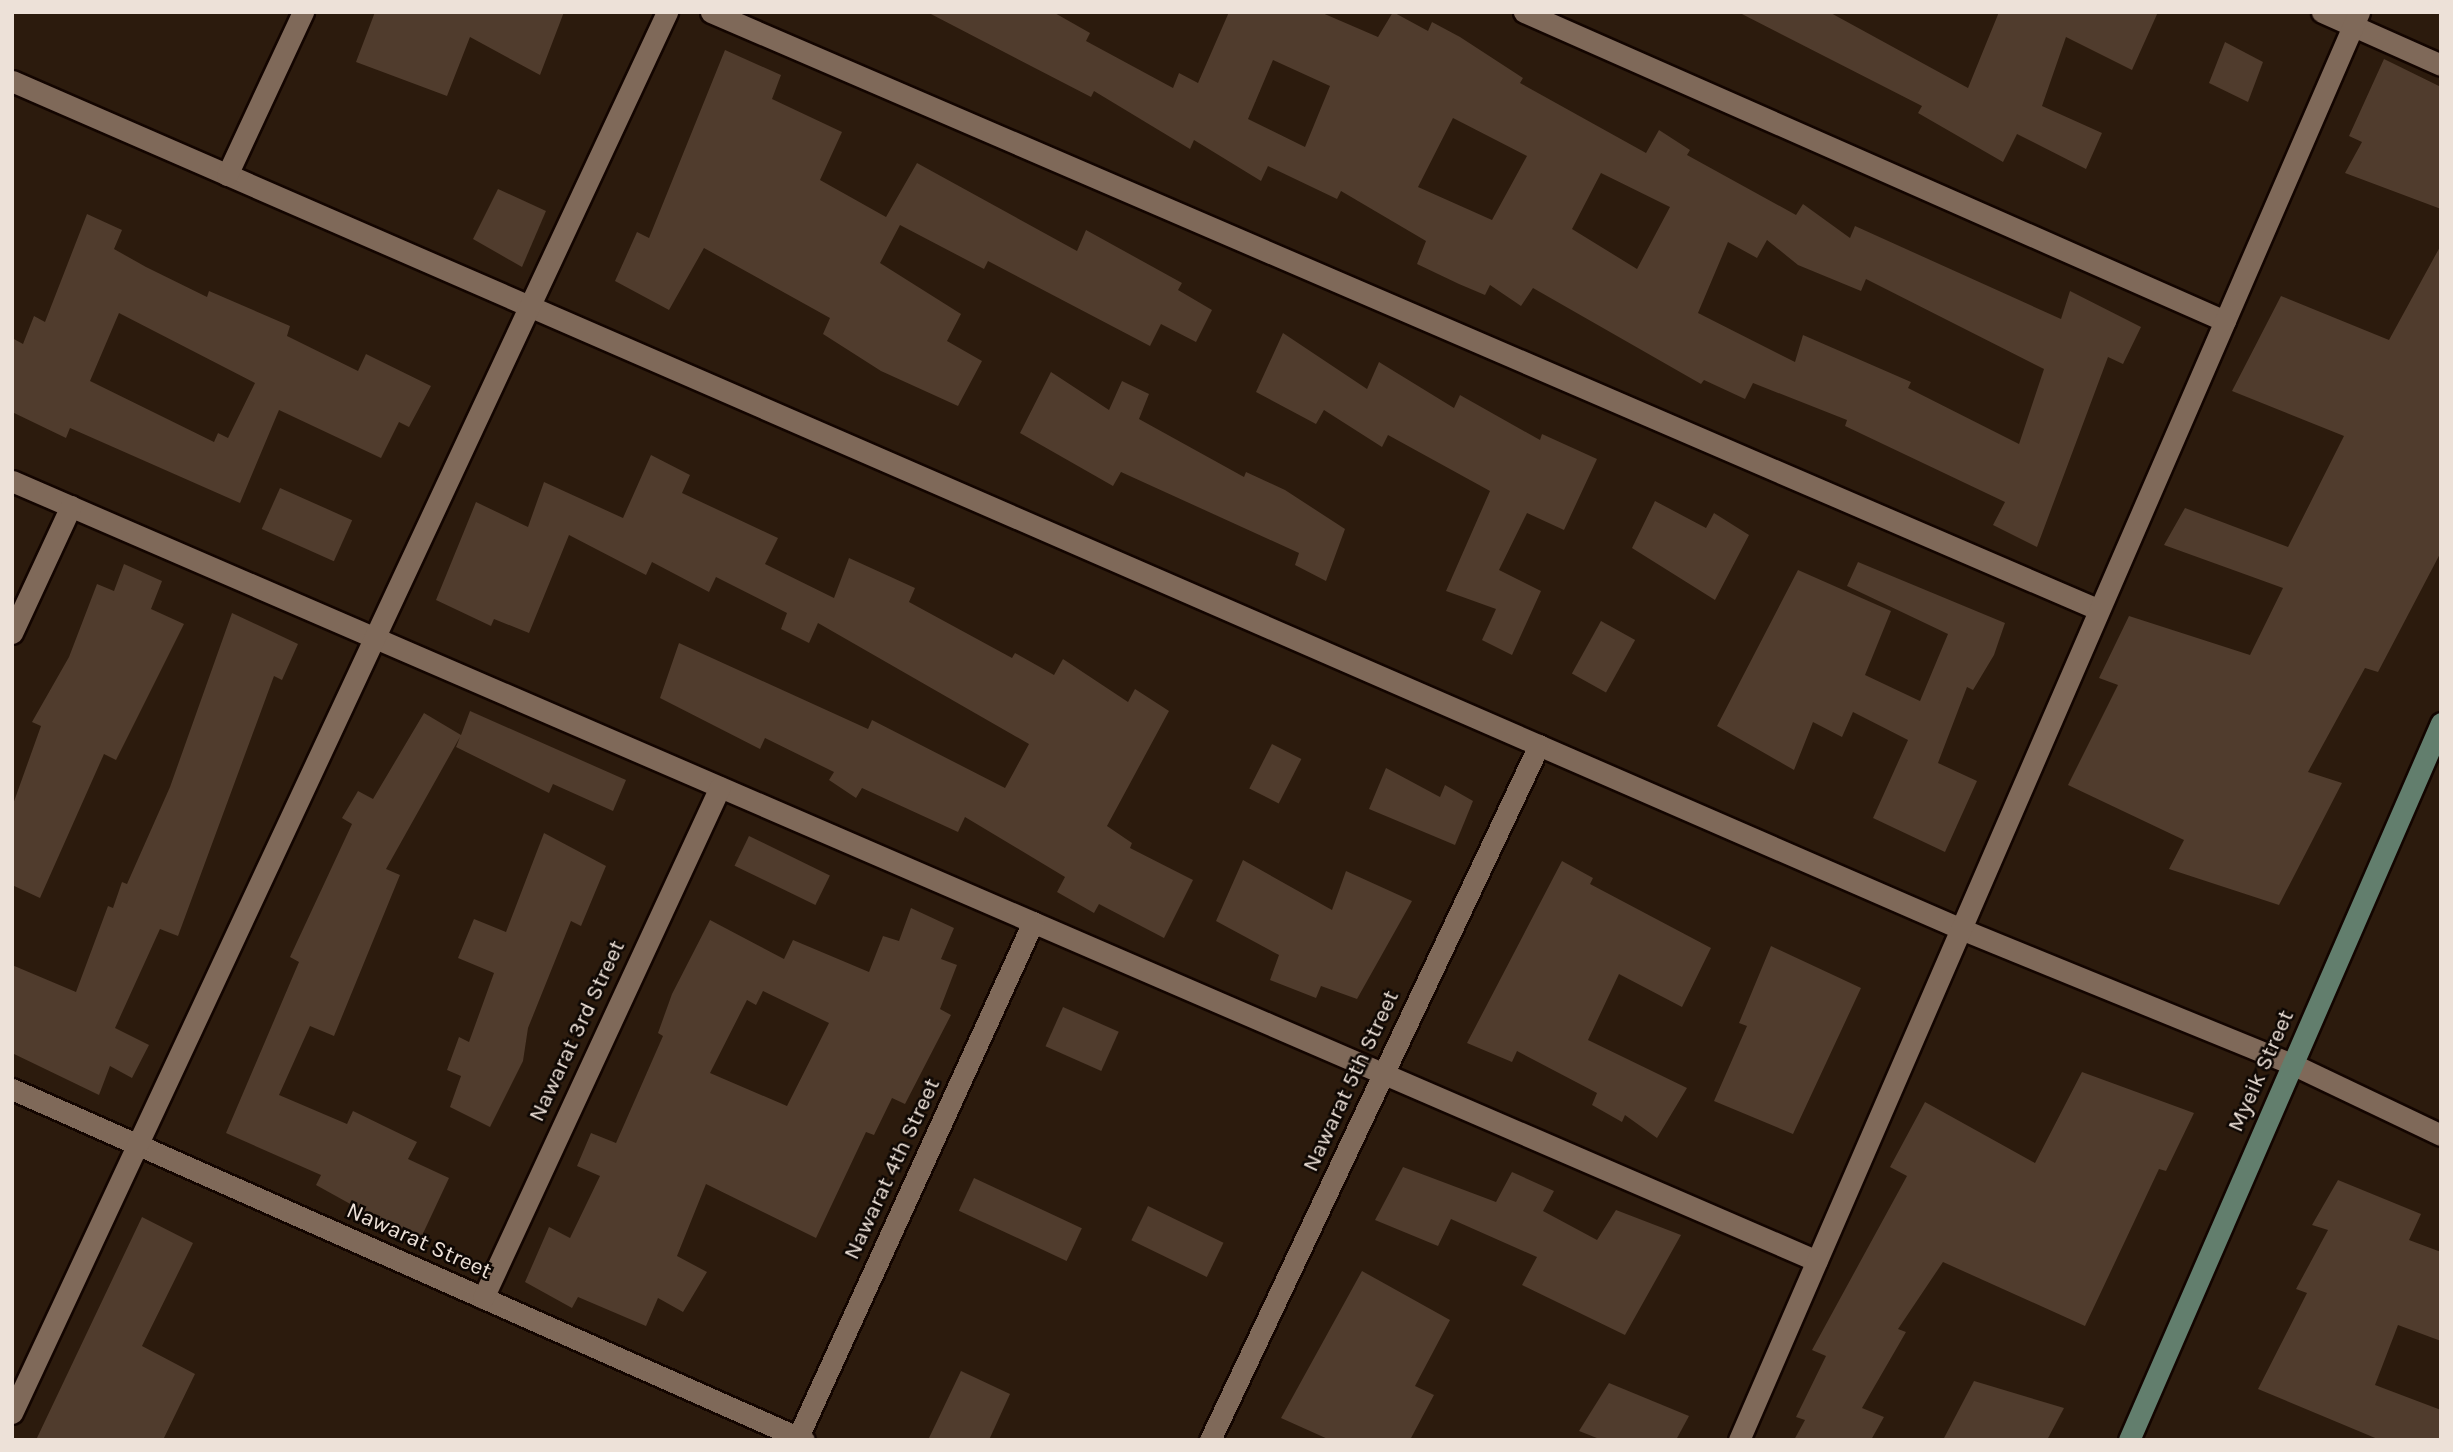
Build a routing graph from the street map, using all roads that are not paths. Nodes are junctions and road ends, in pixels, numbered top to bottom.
1 (303, 12) edge
2 (667, 12) edge
3 (711, 12) edge
4 (1524, 12) edge
5 (2322, 12) edge
6 (2356, 19) edge
7 (2441, 65) edge
8 (12, 81) edge
9 (227, 175) junction
10 (529, 305) junction
11 (2225, 321) junction
12 (12, 481) edge
13 (71, 506) junction
14 (2097, 609) junction
15 (12, 633) edge
16 (374, 637) junction
17 (2441, 723) edge
18 (1539, 745) junction
19 (720, 787) junction
20 (1033, 922) junction
21 (1961, 929) junction
22 (2292, 1064) junction
23 (1384, 1074) junction
24 (12, 1090) edge
25 (2441, 1135) edge
26 (136, 1144) junction
27 (1817, 1261) junction
28 (483, 1298) junction
29 (12, 1413) edge
30 (801, 1438) edge
31 (1210, 1440) edge
32 (1739, 1440) edge
33 (2129, 1440) edge

1 - 9 street
2 - 10 street
3 - 14 street
4 - 11 street
5 - 6 street
6 - 7 street
6 - 11 street
8 - 9 street
9 - 10 street
10 - 16 street
10 - 18 street
11 - 14 street
12 - 13 street
13 - 15 street
13 - 16 street
14 - 21 street
16 - 19 street
16 - 26 street
17 - 22 street, Myeik Street
18 - 21 street
18 - 23 street, Nawarat 5th Street
19 - 20 street
19 - 28 street, Nawarat 3rd Street
20 - 23 street
20 - 30 street, Nawarat 4th Street
21 - 22 street
21 - 27 street
22 - 25 street
22 - 33 street, Myeik Street
23 - 27 street
23 - 31 street, Nawarat 5th Street
24 - 26 street, Nawarat Street
26 - 28 street, Nawarat Street
26 - 29 street
27 - 32 street
28 - 30 street, Nawarat Street

